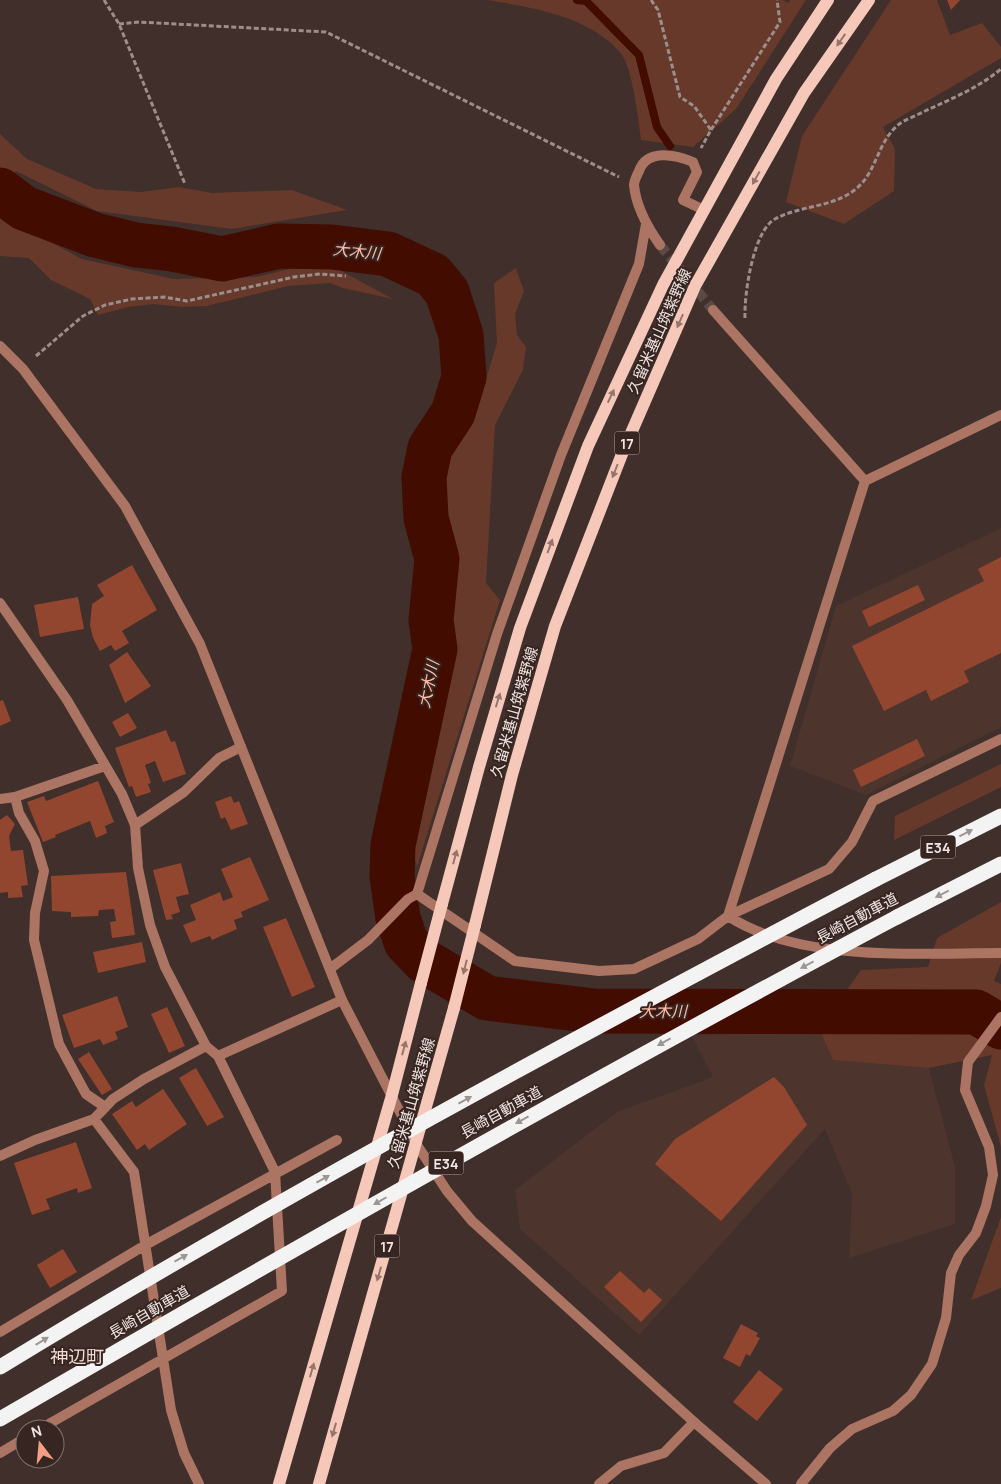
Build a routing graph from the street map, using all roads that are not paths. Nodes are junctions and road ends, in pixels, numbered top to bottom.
1 (828, 0) edge
2 (869, 0) edge
3 (704, 210) junction
4 (646, 224) junction
5 (660, 245) tunnel mouth
6 (713, 310) tunnel mouth
7 (0, 346) edge
8 (1001, 415) edge
9 (865, 481) junction
10 (0, 603) edge
11 (1001, 739) edge
12 (242, 747) junction
13 (104, 766) junction
14 (15, 797) junction
15 (0, 799) edge
16 (1001, 816) edge
17 (135, 825) junction
18 (1001, 864) edge
19 (412, 896) junction
20 (728, 916) junction
21 (1001, 953) edge
22 (331, 968) junction
23 (342, 1000) junction
24 (1001, 1017) edge
25 (206, 1046) junction
26 (218, 1056) junction
27 (392, 1095) junction
28 (105, 1107) junction
29 (94, 1119) junction
30 (337, 1140) dead end
31 (417, 1145) junction
32 (0, 1156) edge
33 (275, 1172) junction
34 (147, 1244) junction
35 (0, 1332) edge
36 (163, 1357) junction
37 (0, 1367) edge
38 (0, 1419) edge
39 (57, 1419) edge
40 (694, 1422) junction
41 (15, 1444) edge
42 (0, 1453) edge
43 (198, 1484) edge
44 (279, 1484) edge
45 (318, 1484) edge
46 (599, 1484) edge
47 (766, 1484) edge
48 (801, 1484) edge

1 - 3 main road, 久留米基山筑紫野線 / 17
2 -> 31 main road, 久留米基山筑紫野線 / 17, bridge
3 - 4 street
27 -> 3 main road, 久留米基山筑紫野線 / 17, bridge
4 - 5 street
4 - 19 street
6 - 9 street
7 - 12 street
8 - 9 street
9 - 20 street
10 - 13 street
11 - 20 street
12 - 17 street
12 - 22 street
13 - 14 street
13 - 17 street
14 - 15 street
14 - 28 street
37 -> 16 highway, 長崎自動車道 / E34, bridge
17 - 25 street
18 -> 38 highway, 長崎自動車道 / E34, bridge
19 - 20 street
19 - 22 street
20 - 21 street
22 - 23 street
23 - 26 street
23 - 27 street
24 - 48 street
25 - 26 street
25 - 28 street
26 - 33 street
27 - 31 street
44 -> 27 main road, 久留米基山筑紫野線 / 17
28 - 29 street
29 - 32 street
29 - 34 street
30 - 33 street
31 - 40 street
31 -> 45 main road, 久留米基山筑紫野線 / 17
33 - 34 street
33 - 36 street
34 - 35 street
34 - 36 street
36 - 39 street
36 - 43 street
40 - 46 street
40 - 47 street
41 - 42 street

